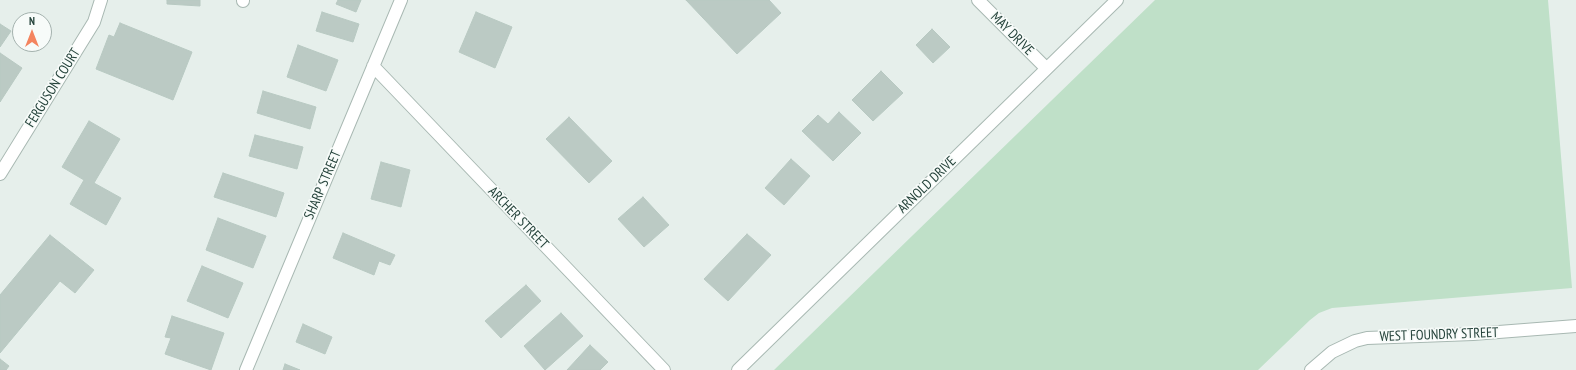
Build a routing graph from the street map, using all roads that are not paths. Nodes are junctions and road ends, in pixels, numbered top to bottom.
1 (101, 0) edge
2 (401, 0) edge
3 (978, 0) edge
4 (1117, 0) edge
5 (373, 66) junction
6 (1046, 68) junction
7 (0, 174) edge
8 (1576, 326) edge
9 (246, 370) edge
10 (664, 370) edge
11 (738, 370) edge
12 (1311, 370) edge

1 - 7 street, FERGUSON COURT
2 - 5 street, SHARP STREET
3 - 6 street, MAY DRIVE
4 - 6 street, ARNOLD DRIVE
5 - 9 street, SHARP STREET
5 - 10 street, ARCHER STREET
6 - 11 street, ARNOLD DRIVE
8 - 12 street, WEST FOUNDRY STREET

